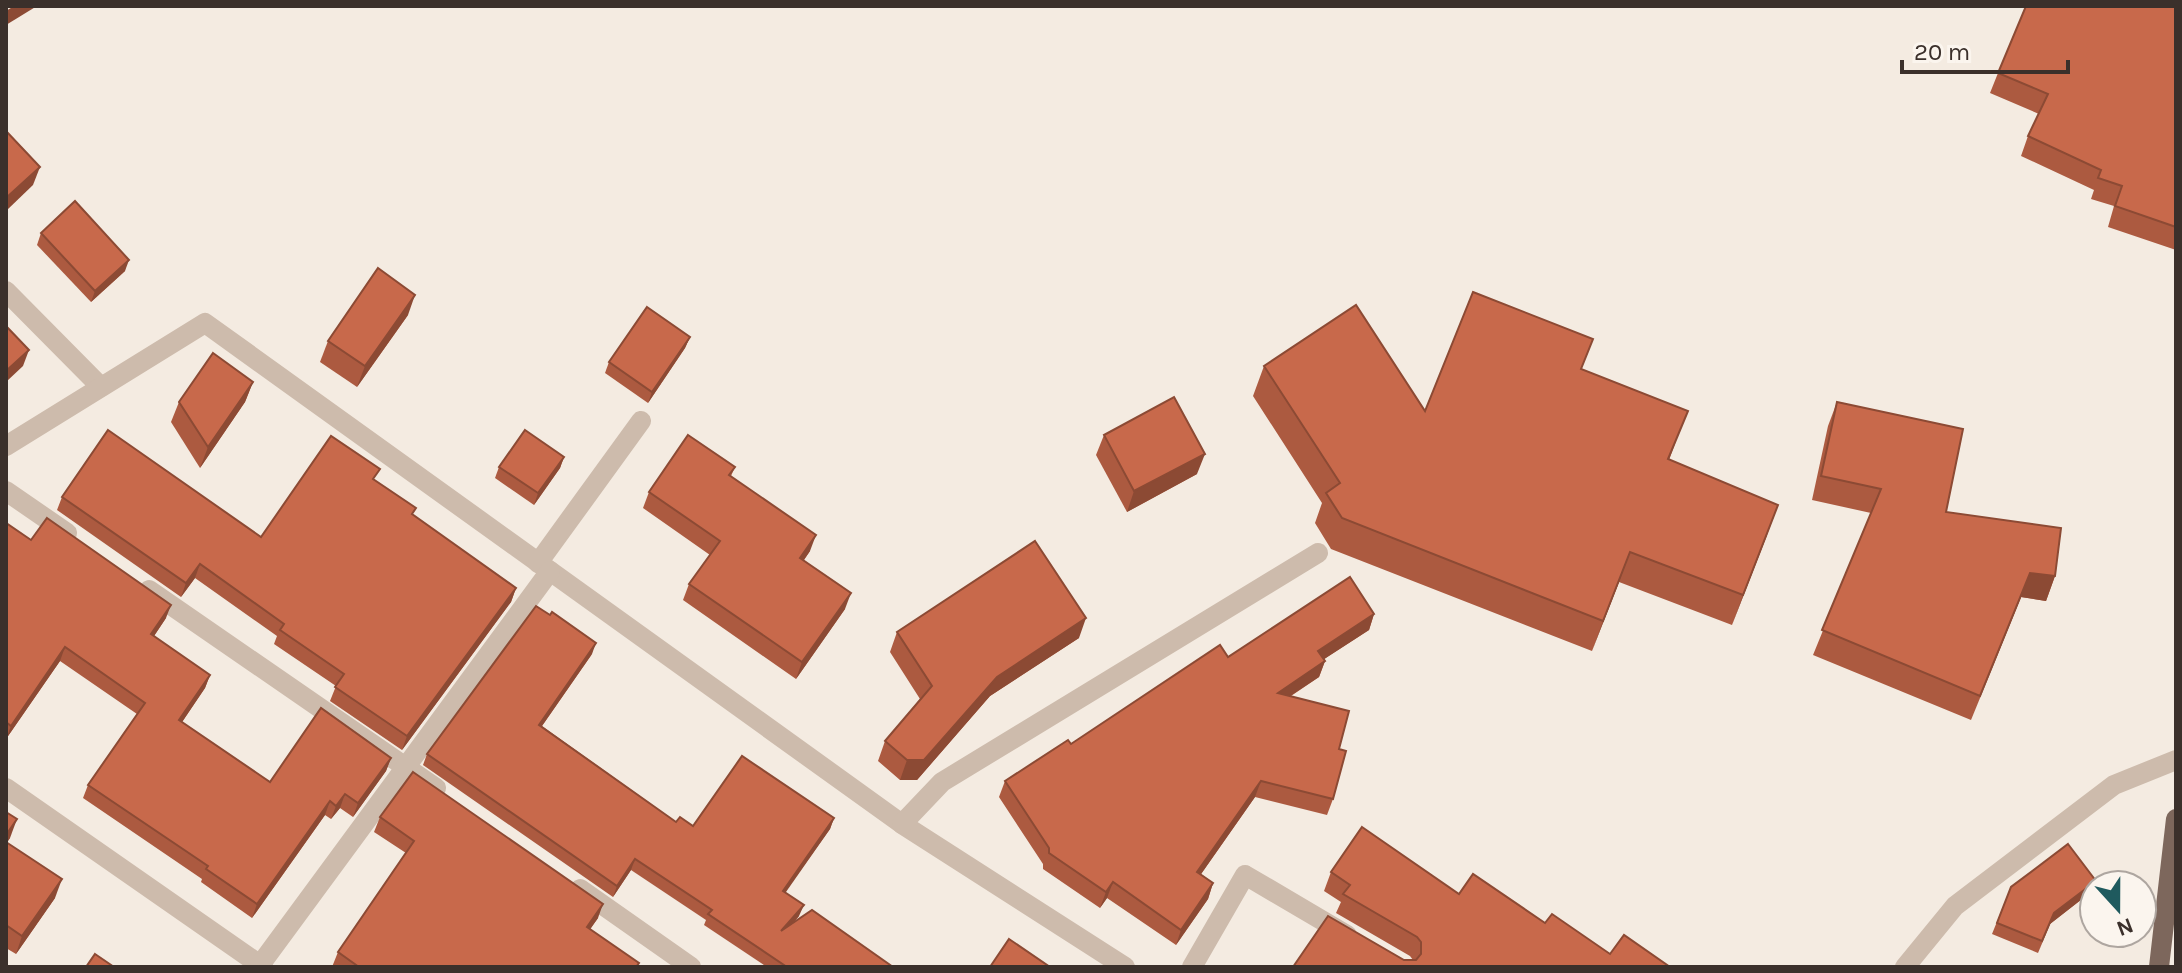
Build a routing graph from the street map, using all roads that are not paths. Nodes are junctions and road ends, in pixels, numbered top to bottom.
1 (6, 291) edge
2 (101, 387) junction
3 (641, 421) dead end
4 (6, 446) edge
5 (6, 491) edge
6 (83, 544) edge
7 (1318, 553) dead end
8 (544, 567) junction
9 (135, 580) edge
10 (2176, 760) edge
11 (406, 767) junction
12 (6, 788) edge
13 (454, 801) edge
14 (2176, 819) edge
15 (902, 824) junction
16 (564, 877) edge
17 (1363, 944) edge
18 (261, 966) edge
19 (691, 967) edge
20 (1125, 967) edge
21 (1192, 967) edge
22 (1905, 967) edge
23 (2159, 967) edge

1 - 2 street
2 - 4 street
2 - 8 street
3 - 8 street
5 - 6 street
7 - 15 street
8 - 11 street
8 - 15 street
9 - 11 street
10 - 22 street
11 - 13 street
11 - 18 street
12 - 18 street
14 - 23 main road
15 - 20 street
16 - 19 street
17 - 21 street

